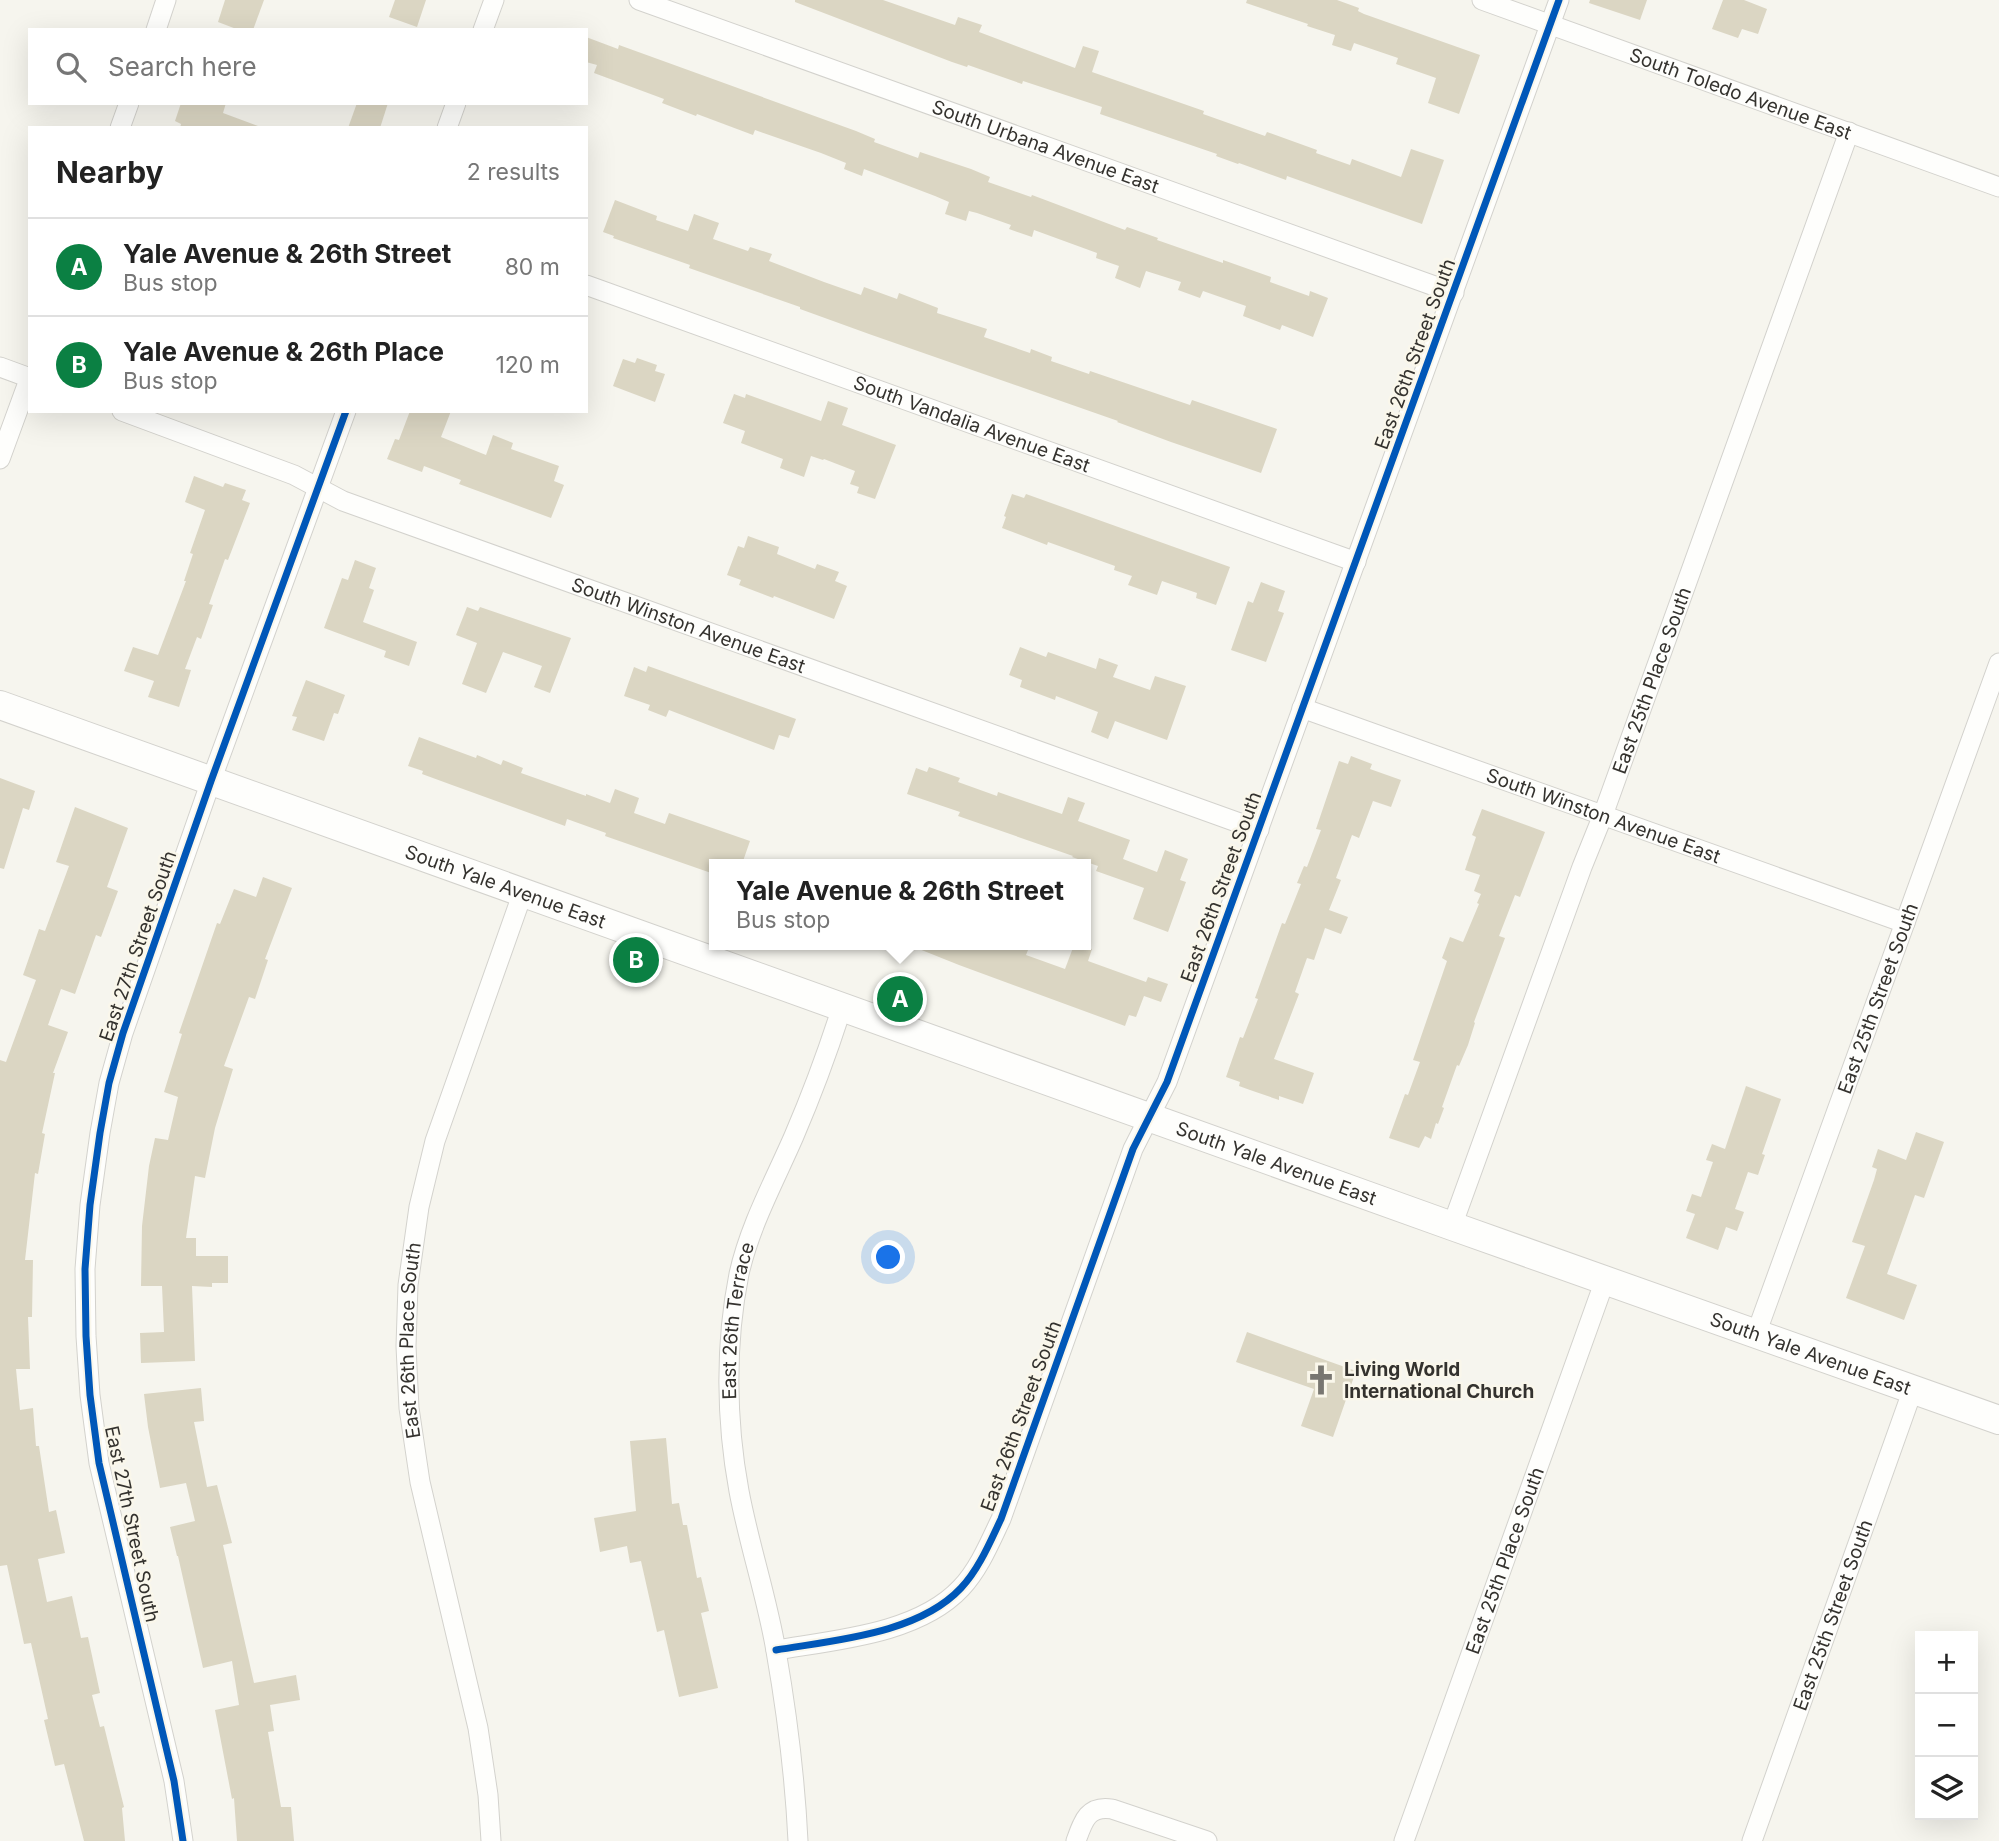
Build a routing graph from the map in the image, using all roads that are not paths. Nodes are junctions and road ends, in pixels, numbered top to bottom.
1 (166, 0) edge
2 (494, 0) edge
3 (639, 0) edge
4 (1482, 0) edge
5 (1559, 0) edge
6 (1550, 24) junction
7 (157, 28) edge
8 (484, 28) edge
9 (128, 105) edge
10 (455, 105) edge
11 (121, 126) edge
12 (448, 126) edge
13 (1849, 132) junction
14 (1999, 187) edge
15 (588, 286) edge
16 (1454, 293) junction
17 (0, 368) edge
18 (28, 376) edge
19 (28, 382) edge
20 (127, 413) edge
21 (345, 413) edge
22 (0, 459) edge
23 (319, 488) junction
24 (1356, 562) junction
25 (1999, 663) edge
26 (0, 705) edge
27 (1302, 709) junction
28 (211, 781) junction
29 (1603, 815) junction
30 (1259, 830) junction
31 (523, 892) junction
32 (1905, 923) junction
33 (842, 1007) junction
34 (1149, 1118) junction
35 (1452, 1226) junction
36 (1605, 1280) junction
37 (1756, 1334) junction
38 (1913, 1389) junction
39 (1999, 1420) edge
40 (776, 1650) junction
41 (183, 1841) edge
42 (491, 1841) edge
43 (798, 1841) edge
44 (1076, 1841) edge
45 (1207, 1841) edge
46 (1404, 1841) edge
47 (1752, 1841) edge

1 - 7 street
2 - 8 street
3 - 16 street, South Urbana Avenue East
4 - 6 street, South Toledo Avenue East
5 - 6 street, East 26th Street South
6 - 13 street, South Toledo Avenue East
6 - 16 street, East 26th Street South
9 - 11 street
10 - 12 street
13 - 14 street, South Toledo Avenue East
13 - 29 street, East 25th Place South
15 - 24 street, South Vandalia Avenue East
16 - 24 street, East 26th Street South
17 - 18 street
19 - 22 street
20 - 23 street, South Winston Avenue East
21 - 23 street, East 27th Street South
23 - 28 street, East 27th Street South
23 - 30 street, South Winston Avenue East
24 - 27 street, East 26th Street South
25 - 32 street, East 25th Street South
26 - 28 main road, South Yale Avenue East
27 - 29 street, South Winston Avenue East
27 - 30 street, East 26th Street South
28 - 31 main road, South Yale Avenue East
28 - 41 street, East 27th Street South
29 - 32 street, South Winston Avenue East
29 - 35 street, East 25th Place South
30 - 34 street, East 26th Street South
31 - 33 main road, South Yale Avenue East
31 - 42 street, East 26th Place South
32 - 37 street, East 25th Street South
33 - 34 main road, South Yale Avenue East
33 - 40 street, East 26th Terrace
34 - 35 main road, South Yale Avenue East
34 - 40 street, East 26th Street South
35 - 36 main road, South Yale Avenue East
36 - 37 main road, South Yale Avenue East
36 - 46 street, East 25th Place South
37 - 38 main road, South Yale Avenue East
38 - 39 main road, South Yale Avenue East
38 - 47 street, East 25th Street South
40 - 43 street
44 - 45 street

